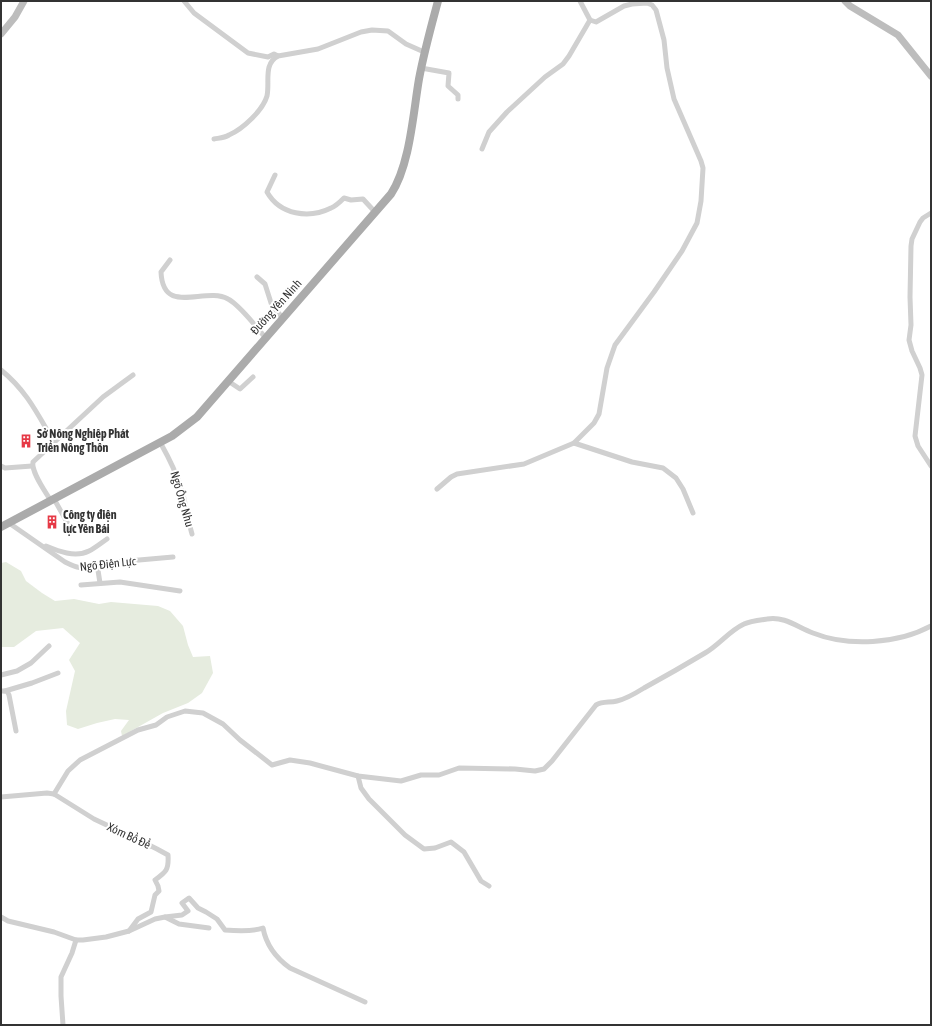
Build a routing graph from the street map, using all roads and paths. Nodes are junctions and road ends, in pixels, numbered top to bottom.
1 (24, 1) edge
2 (184, 1) edge
3 (438, 1) edge
4 (580, 1) edge
5 (845, 1) edge
6 (590, 20) junction
7 (1, 34) edge
8 (424, 52) junction
9 (278, 56) junction
10 (421, 68) junction
11 (931, 76) edge
12 (458, 99) dead end
13 (214, 139) dead end
14 (482, 148) dead end
15 (275, 175) dead end
16 (375, 212) junction
17 (931, 213) edge
18 (170, 260) dead end
19 (257, 277) dead end
20 (282, 318) junction
21 (265, 337) junction
22 (1, 370) edge
23 (133, 375) dead end
24 (253, 377) dead end
25 (228, 381) junction
26 (54, 442) junction
27 (160, 442) junction
28 (574, 443) junction
29 (1, 466) edge
30 (32, 466) junction
31 (931, 466) edge
32 (437, 489) dead end
33 (52, 500) junction
34 (693, 513) dead end
35 (67, 522) dead end
36 (5, 525) edge
37 (192, 534) dead end
38 (107, 539) dead end
39 (35, 541) junction
40 (173, 557) dead end
41 (97, 564) junction
42 (100, 583) junction
43 (80, 585) dead end
44 (180, 591) dead end
45 (931, 626) edge
46 (49, 646) dead end
47 (58, 673) dead end
48 (1, 675) edge
49 (3, 691) edge
50 (16, 731) dead end
51 (358, 776) junction
52 (54, 794) junction
53 (1, 797) edge
54 (489, 886) dead end
55 (165, 917) junction
56 (1, 918) edge
57 (209, 928) dead end
58 (129, 931) junction
59 (76, 940) junction
60 (365, 1002) dead end
61 (63, 1025) edge

1 - 7 street
2 - 9 street
3 - 8 main road, Đường Yên Ninh
4 - 6 street
5 - 11 street
6 - 14 street
6 - 28 street
8 - 9 street
8 - 10 main road, Đường Yên Ninh
9 - 13 street
10 - 12 street
10 - 16 main road, Đường Yên Ninh
15 - 16 street
16 - 20 main road, Đường Yên Ninh
17 - 31 street
18 - 21 street
19 - 20 street
20 - 21 main road, Đường Yên Ninh
21 - 25 main road, Đường Yên Ninh
22 - 26 street
23 - 26 street
24 - 25 street
25 - 27 main road, Đường Yên Ninh
26 - 30 street
27 - 33 main road, Đường Yên Ninh
27 - 37 street, Ngõ Ông Nhu
28 - 32 street
28 - 34 street
29 - 30 street
30 - 33 street
33 - 35 street
33 - 36 main road, Đường Yên Ninh
36 - 39 street, Ngõ Điện Lực
38 - 39 street
39 - 41 street, Ngõ Điện Lực
40 - 41 street, Ngõ Điện Lực
41 - 42 street
42 - 43 street
42 - 44 street
45 - 51 street
46 - 48 street
47 - 49 street
49 - 50 street
51 - 52 street
51 - 54 street
52 - 53 street
52 - 58 street, Xóm Bồ Đề
55 - 57 street
55 - 58 street
55 - 60 street
56 - 59 street
58 - 59 street
59 - 61 street

